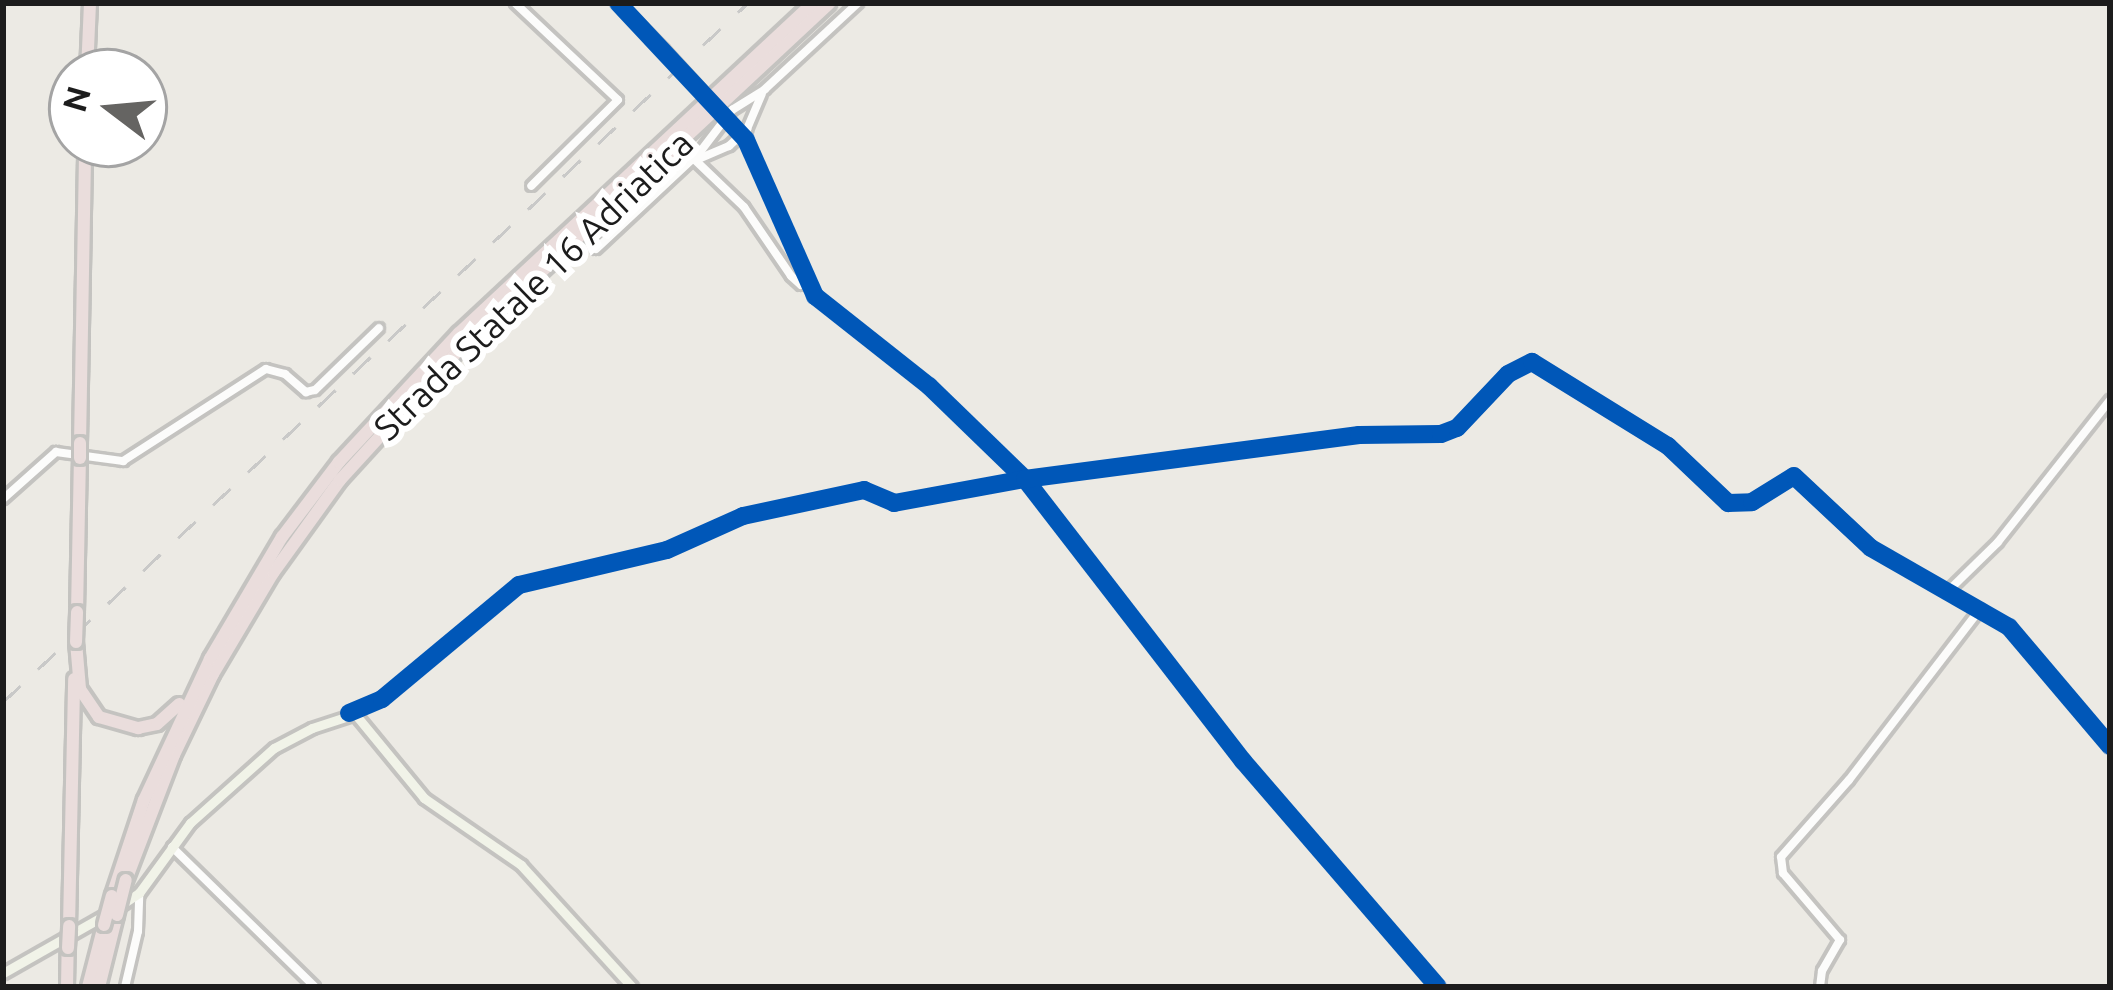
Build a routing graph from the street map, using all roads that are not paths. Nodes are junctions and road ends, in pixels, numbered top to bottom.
1 (90, 3) edge
2 (515, 3) edge
3 (617, 3) edge
4 (813, 3) edge
5 (829, 3) edge
6 (858, 3) edge
7 (88, 48) edge
8 (765, 89) junction
9 (694, 159) junction
10 (85, 168) edge
11 (531, 186) dead end
12 (596, 249) dead end
13 (807, 282) junction
14 (379, 328) dead end
15 (2110, 400) edge
16 (1024, 479) junction
17 (3, 499) edge
18 (259, 575) junction
19 (1947, 592) junction
20 (1980, 609) junction
21 (76, 642) junction
22 (349, 713) junction
23 (2110, 746) edge
24 (171, 846) junction
25 (139, 893) junction
26 (63, 946) junction
27 (3, 973) edge
28 (67, 987) edge
29 (88, 987) edge
30 (99, 987) edge
31 (125, 987) edge
32 (315, 987) edge
33 (632, 987) edge
34 (1438, 987) edge
35 (1820, 987) edge

1 - 7 highway
2 - 11 street
3 - 13 street, bridge
4 - 18 highway, Strada Statale 16 Adriatica
5 - 30 highway, Strada Statale 16 Adriatica, bridge
6 - 8 street
8 - 9 street
8 - 9 street
9 - 12 street
9 - 13 street
10 - 21 highway, bridge
13 - 16 street
14 - 17 street
15 - 19 street
16 - 19 street
16 - 22 street
16 - 34 street
18 - 21 highway
18 - 29 highway, Strada Statale 16 Adriatica, bridge
19 - 20 street
20 - 23 street
20 - 35 street
21 - 26 highway, bridge
22 - 24 street
22 - 33 street
24 - 25 street
24 - 32 street
25 - 26 street
25 - 31 street
26 - 27 street
26 - 28 highway

